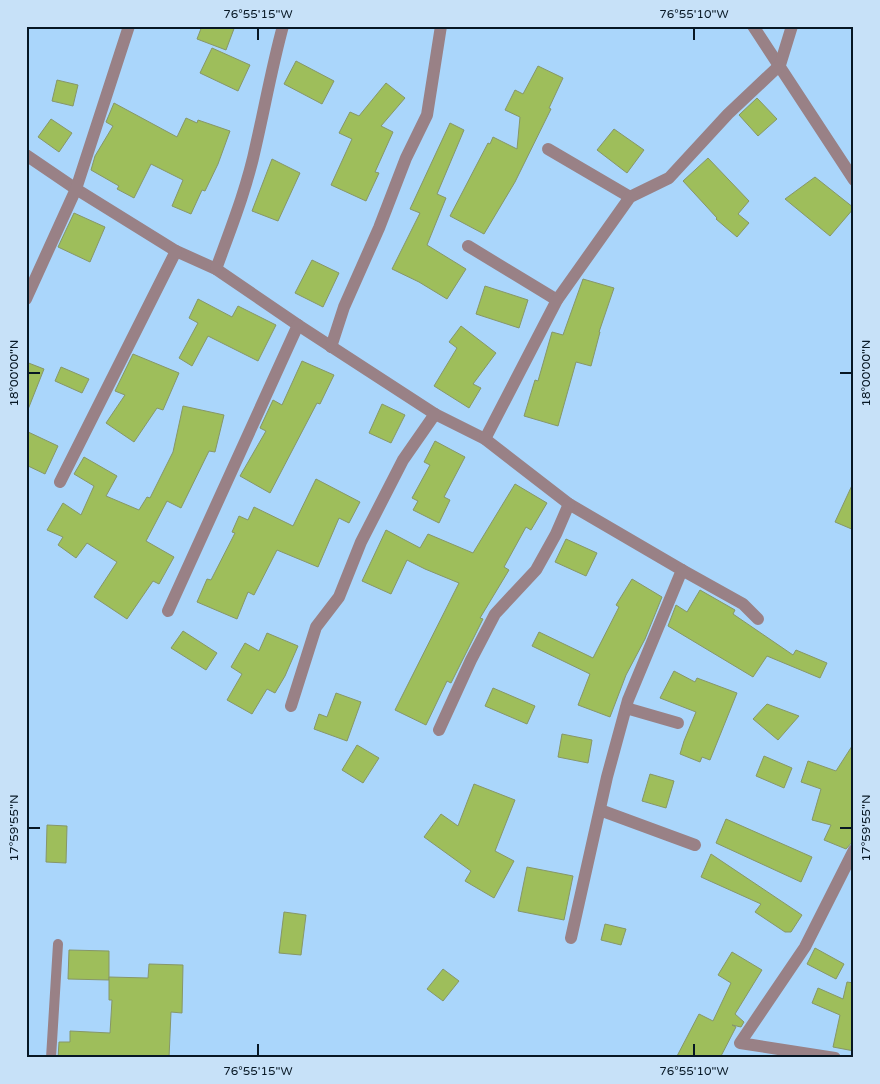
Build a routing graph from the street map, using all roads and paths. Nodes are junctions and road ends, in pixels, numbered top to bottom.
1 (129, 26) edge
2 (283, 26) edge
3 (441, 26) edge
4 (753, 26) edge
5 (792, 26) edge
6 (780, 65) junction
7 (548, 150) dead end
8 (26, 155) edge
9 (854, 180) edge
10 (76, 189) junction
11 (630, 197) junction
12 (468, 246) dead end
13 (176, 252) junction
14 (216, 269) junction
15 (26, 299) edge
16 (557, 300) junction
17 (298, 325) junction
18 (331, 346) junction
19 (436, 414) junction
20 (485, 439) junction
21 (60, 482) dead end
22 (569, 504) junction
23 (682, 570) junction
24 (168, 611) dead end
25 (758, 619) dead end
26 (292, 706) dead end
27 (626, 708) junction
28 (678, 723) dead end
29 (439, 730) dead end
30 (600, 810) junction
31 (696, 845) dead end
32 (854, 850) edge
33 (571, 938) dead end
34 (58, 944) dead end
35 (51, 1058) edge
36 (835, 1058) edge

1 - 10 street
2 - 14 street
3 - 18 street
4 - 6 street
5 - 6 street
6 - 9 street
6 - 11 street
7 - 11 street
8 - 10 street
10 - 13 street
10 - 15 street
11 - 16 street
12 - 16 street
13 - 14 street
13 - 21 street
14 - 17 street
16 - 20 street
17 - 18 street
17 - 24 street
18 - 19 street
19 - 20 street
19 - 26 street
20 - 22 street
22 - 23 street
22 - 29 street
23 - 25 street
23 - 27 street
27 - 28 street
27 - 30 street
30 - 31 street
30 - 33 street
32 - 36 street
34 - 35 lane

